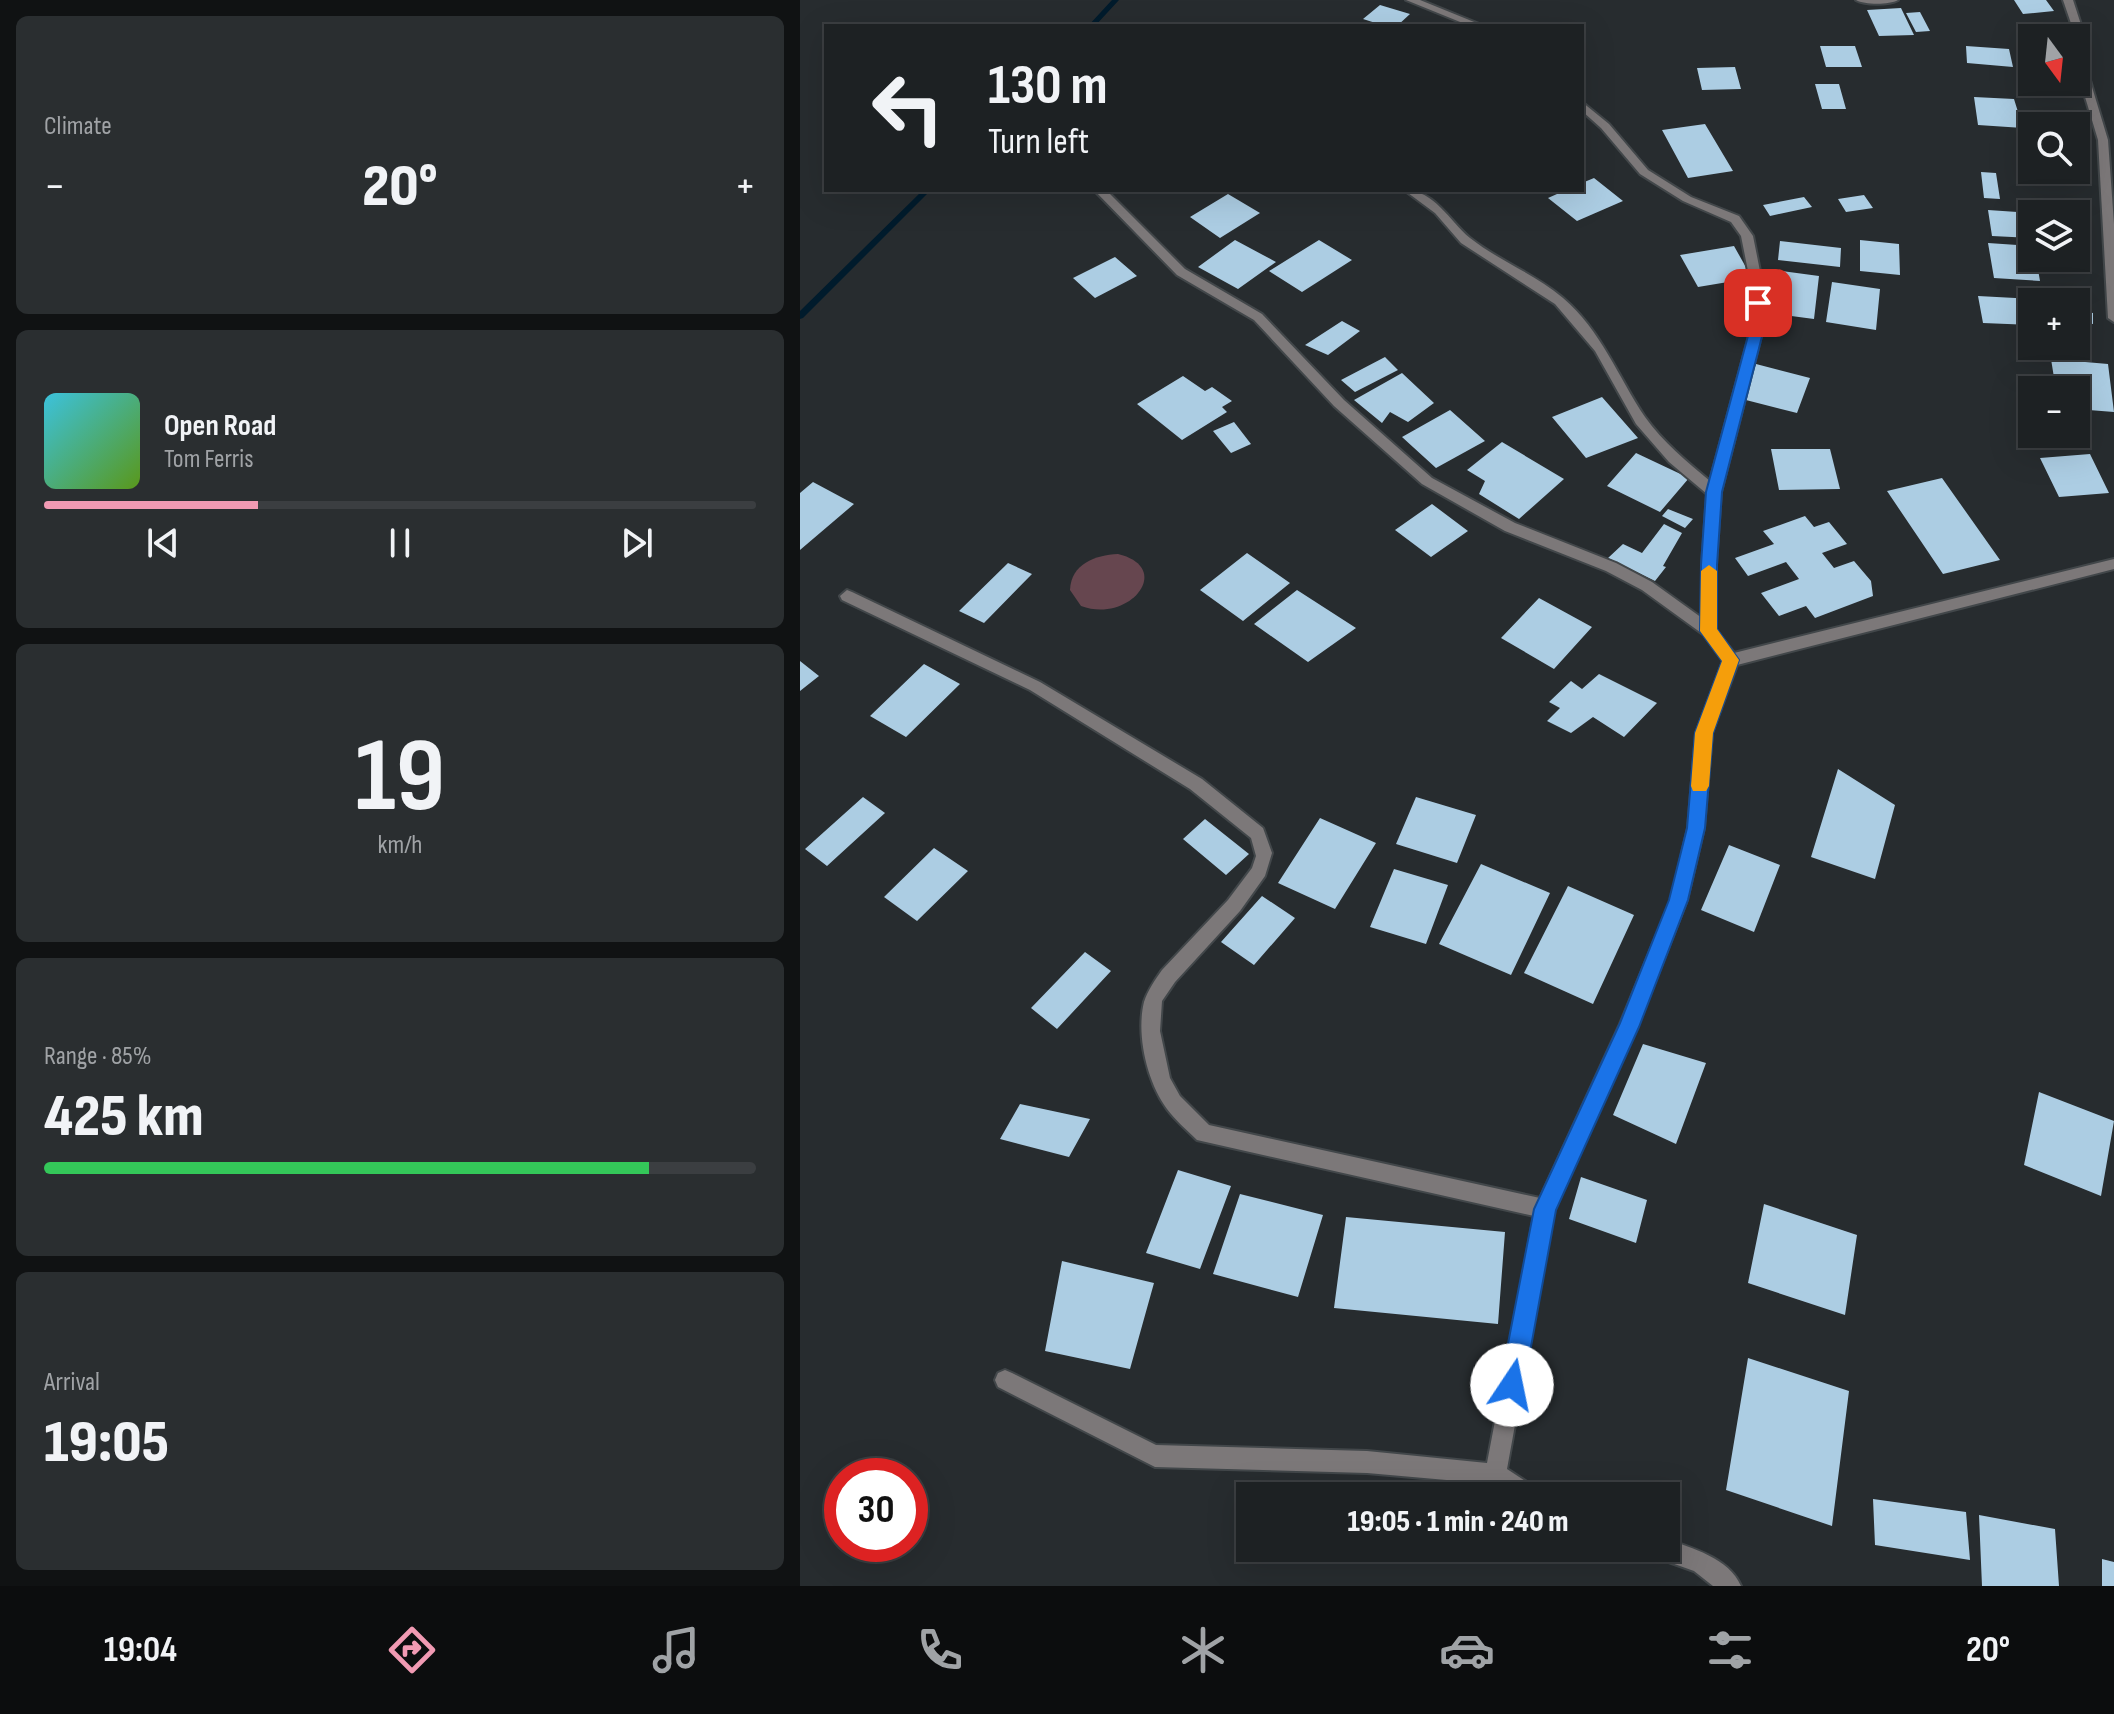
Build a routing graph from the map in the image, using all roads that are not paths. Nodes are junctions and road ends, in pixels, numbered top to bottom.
1 (1411, 0) edge
2 (1861, 0) edge
3 (1893, 0) edge
4 (2068, 0) edge
5 (1474, 24) edge
6 (1584, 107) edge
7 (1102, 192) edge
8 (1413, 192) edge
9 (2112, 243) edge
10 (2114, 318) edge
11 (1714, 492) junction
12 (2114, 564) edge
13 (847, 596) dead end
14 (1709, 631) junction
15 (1731, 660) junction
16 (1545, 1209) junction
17 (1005, 1380) dead end
18 (1495, 1474) junction
19 (1507, 1482) edge
20 (1680, 1555) edge
21 (1730, 1586) edge

1 - 5 street
2 - 3 street
4 - 9 street
6 - 11 street
7 - 14 street
8 - 11 street
9 - 10 street
11 - 14 street
12 - 15 street
13 - 16 street
14 - 15 street
15 - 16 street
16 - 18 street
17 - 18 street
18 - 19 street
20 - 21 street

